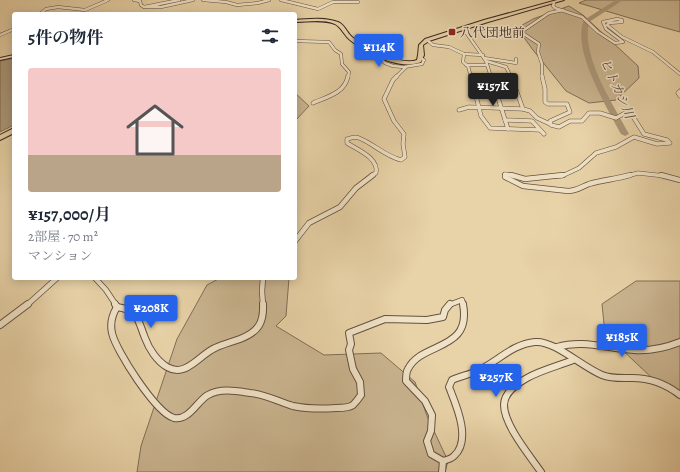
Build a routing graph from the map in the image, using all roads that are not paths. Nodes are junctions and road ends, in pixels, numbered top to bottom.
1 (108, 0) edge
2 (134, 0) edge
3 (179, 0) edge
4 (193, 0) edge
5 (203, 0) edge
6 (269, 0) edge
7 (281, 0) edge
8 (562, 0) edge
9 (358, 2) dead end
10 (554, 3) junction
11 (144, 6) junction
12 (563, 10) junction
13 (42, 12) edge
14 (297, 21) edge
15 (463, 28) junction
16 (12, 30) edge
17 (0, 35) edge
18 (426, 40) junction
19 (297, 41) edge
20 (375, 51) junction
21 (464, 54) junction
22 (12, 56) edge
23 (483, 56) junction
24 (421, 58) junction
25 (0, 59) edge
26 (516, 59) dead end
27 (486, 61) junction
28 (466, 65) junction
29 (487, 65) junction
30 (406, 67) junction
31 (680, 74) edge
32 (472, 80) junction
33 (492, 81) junction
34 (513, 81) junction
35 (680, 91) edge
36 (680, 96) edge
37 (313, 103) dead end
38 (478, 108) junction
39 (501, 108) junction
40 (523, 109) junction
41 (459, 110) dead end
42 (505, 120) junction
43 (550, 124) junction
44 (508, 128) junction
45 (540, 130) junction
46 (12, 131) edge
47 (544, 134) dead end
48 (0, 138) edge
49 (680, 180) edge
50 (297, 238) edge
51 (55, 280) edge
52 (97, 280) edge
53 (263, 280) edge
54 (118, 307) junction
55 (0, 325) edge
56 (680, 342) edge
57 (557, 347) junction
58 (573, 360) junction
59 (680, 395) edge
60 (443, 461) junction
61 (442, 472) edge
62 (541, 472) edge

1 - 13 street
2 - 11 street
3 - 11 street
4 - 11 street
5 - 6 street
7 - 9 street
8 - 10 highway
10 - 12 street
10 - 15 highway
12 - 31 street
12 - 43 street
14 - 20 highway
15 - 18 highway
15 - 23 street
16 - 17 street
18 - 21 street
18 - 24 highway
19 - 37 street
20 - 24 highway
20 - 30 street
21 - 23 street
21 - 28 street
22 - 25 main road
23 - 26 street
23 - 27 street
24 - 30 street
27 - 29 street
27 - 34 street
28 - 29 street
28 - 32 street
29 - 33 street
30 - 50 street
32 - 33 street
32 - 38 street
33 - 34 street
33 - 39 street
34 - 40 street
35 - 36 street
38 - 39 street
38 - 41 street
38 - 44 street
39 - 40 street
39 - 42 street
40 - 43 street
42 - 44 street
42 - 45 street
43 - 49 street
44 - 45 street
45 - 47 street
46 - 48 highway
51 - 55 street
52 - 54 street
53 - 54 street
54 - 60 street
56 - 57 street
57 - 58 street
57 - 60 street
58 - 59 street
58 - 62 street
60 - 61 street

